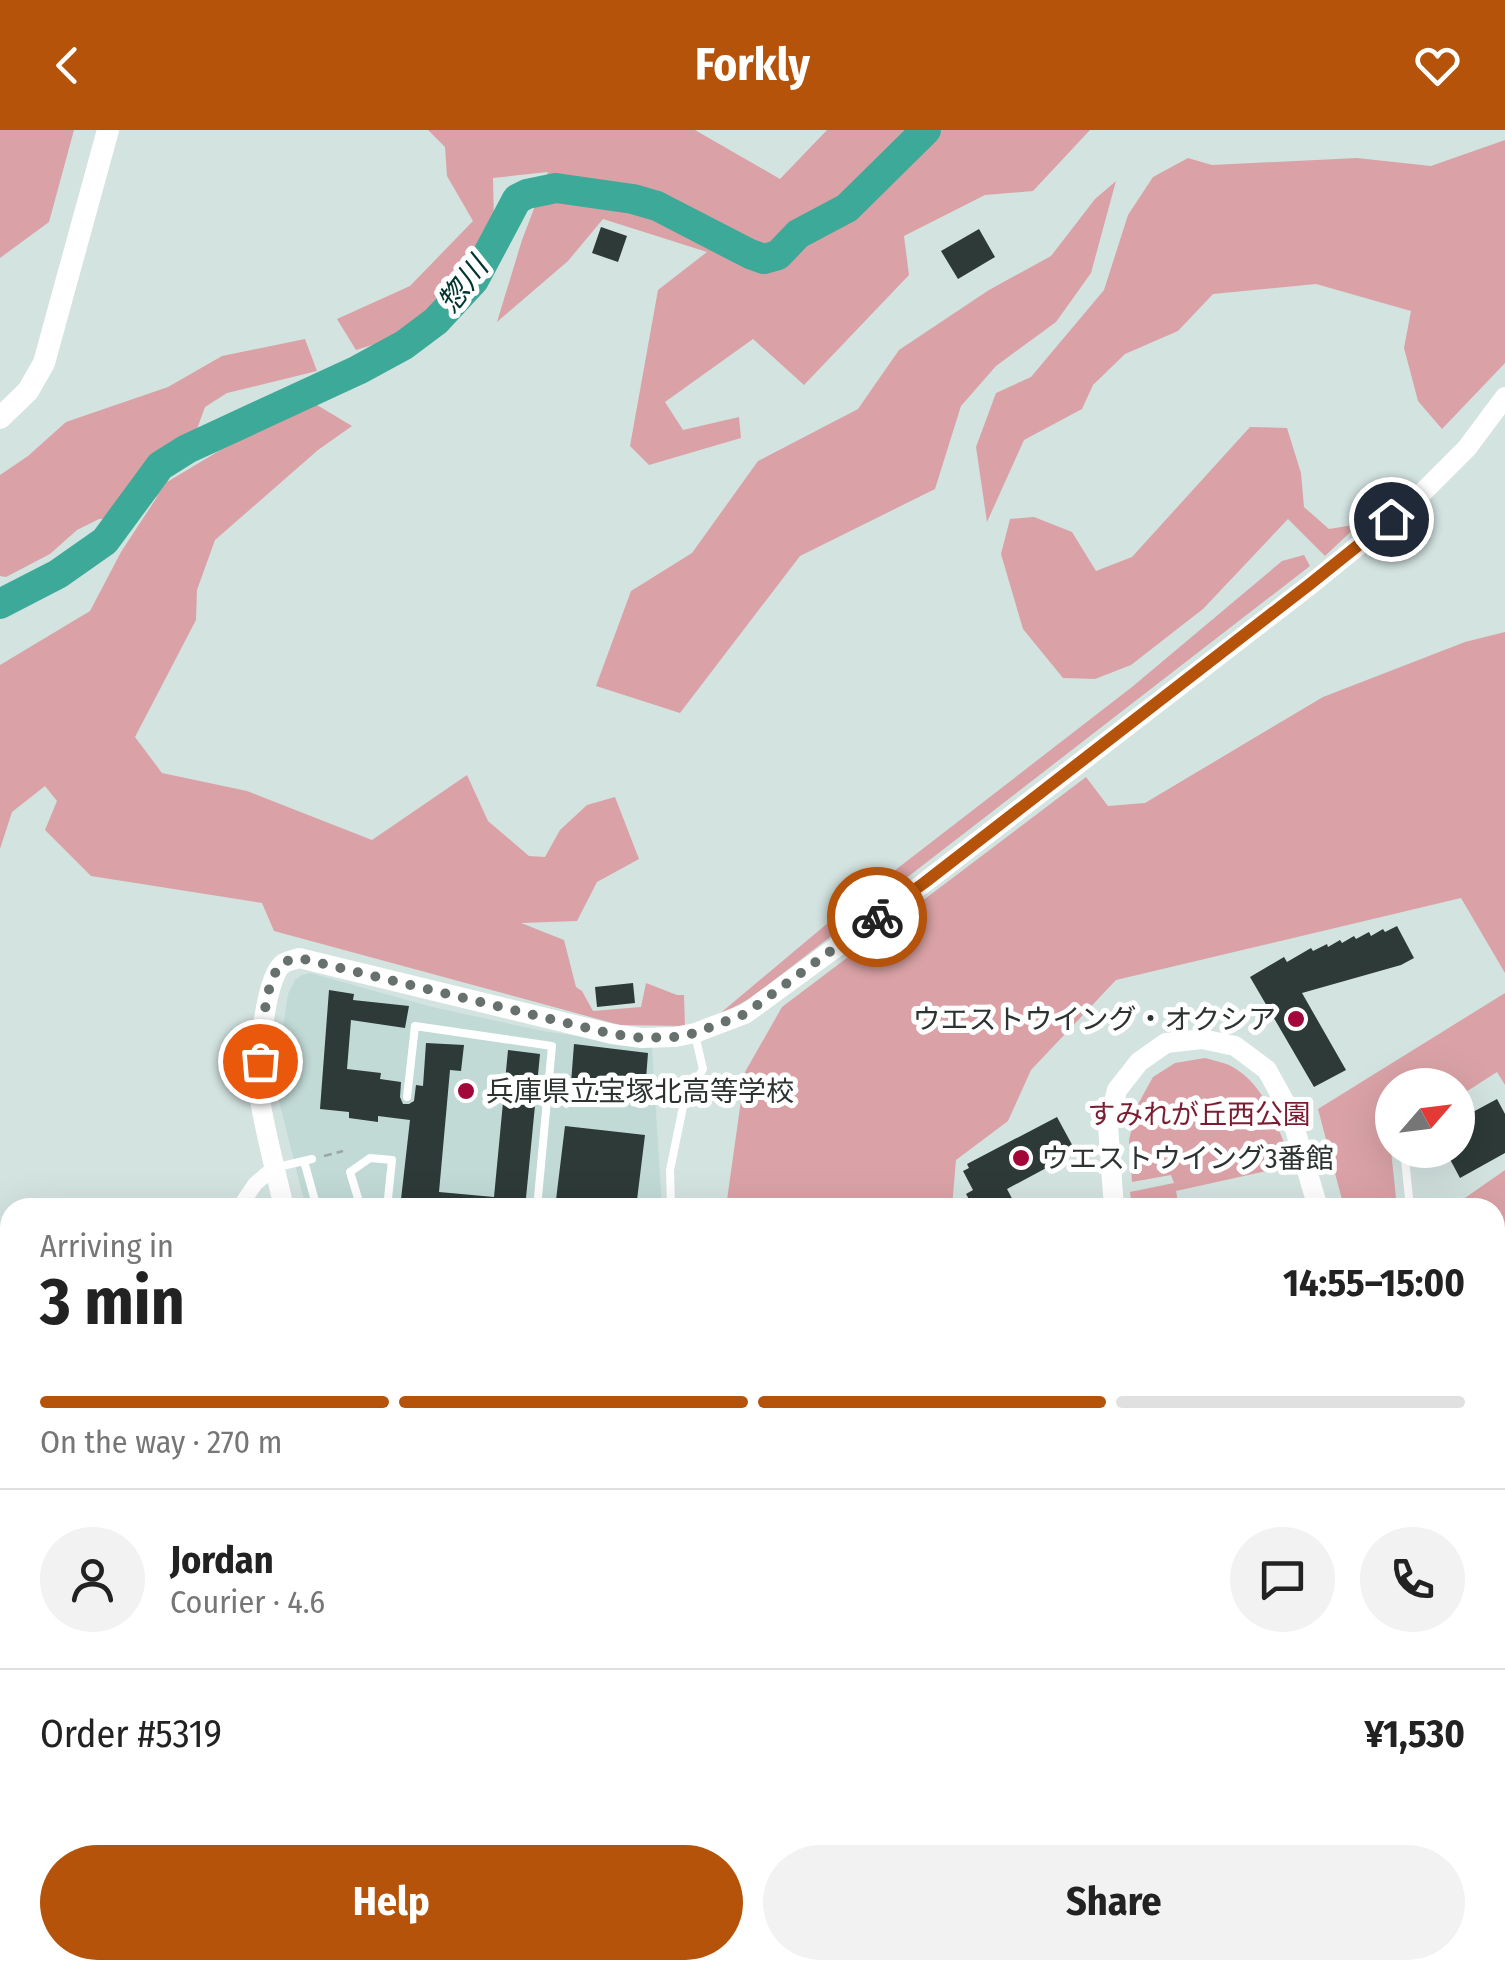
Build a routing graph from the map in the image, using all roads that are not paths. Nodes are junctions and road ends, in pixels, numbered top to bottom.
1 (108, 130) edge
2 (1505, 397) edge
3 (0, 418) edge
4 (695, 1033) junction
5 (407, 1097) dead end
6 (275, 1168) junction
7 (1406, 1168) edge
8 (246, 1198) edge
9 (282, 1198) edge
10 (315, 1198) edge
11 (357, 1198) edge
12 (388, 1198) edge
13 (539, 1198) edge
14 (671, 1198) edge
15 (1113, 1198) edge
16 (1315, 1198) edge
17 (1409, 1198) edge

1 - 3 main road
2 - 4 street
4 - 6 street
4 - 14 lane
5 - 13 lane
6 - 8 street
6 - 9 street
6 - 10 lane
7 - 17 lane
11 - 12 lane
15 - 16 street

